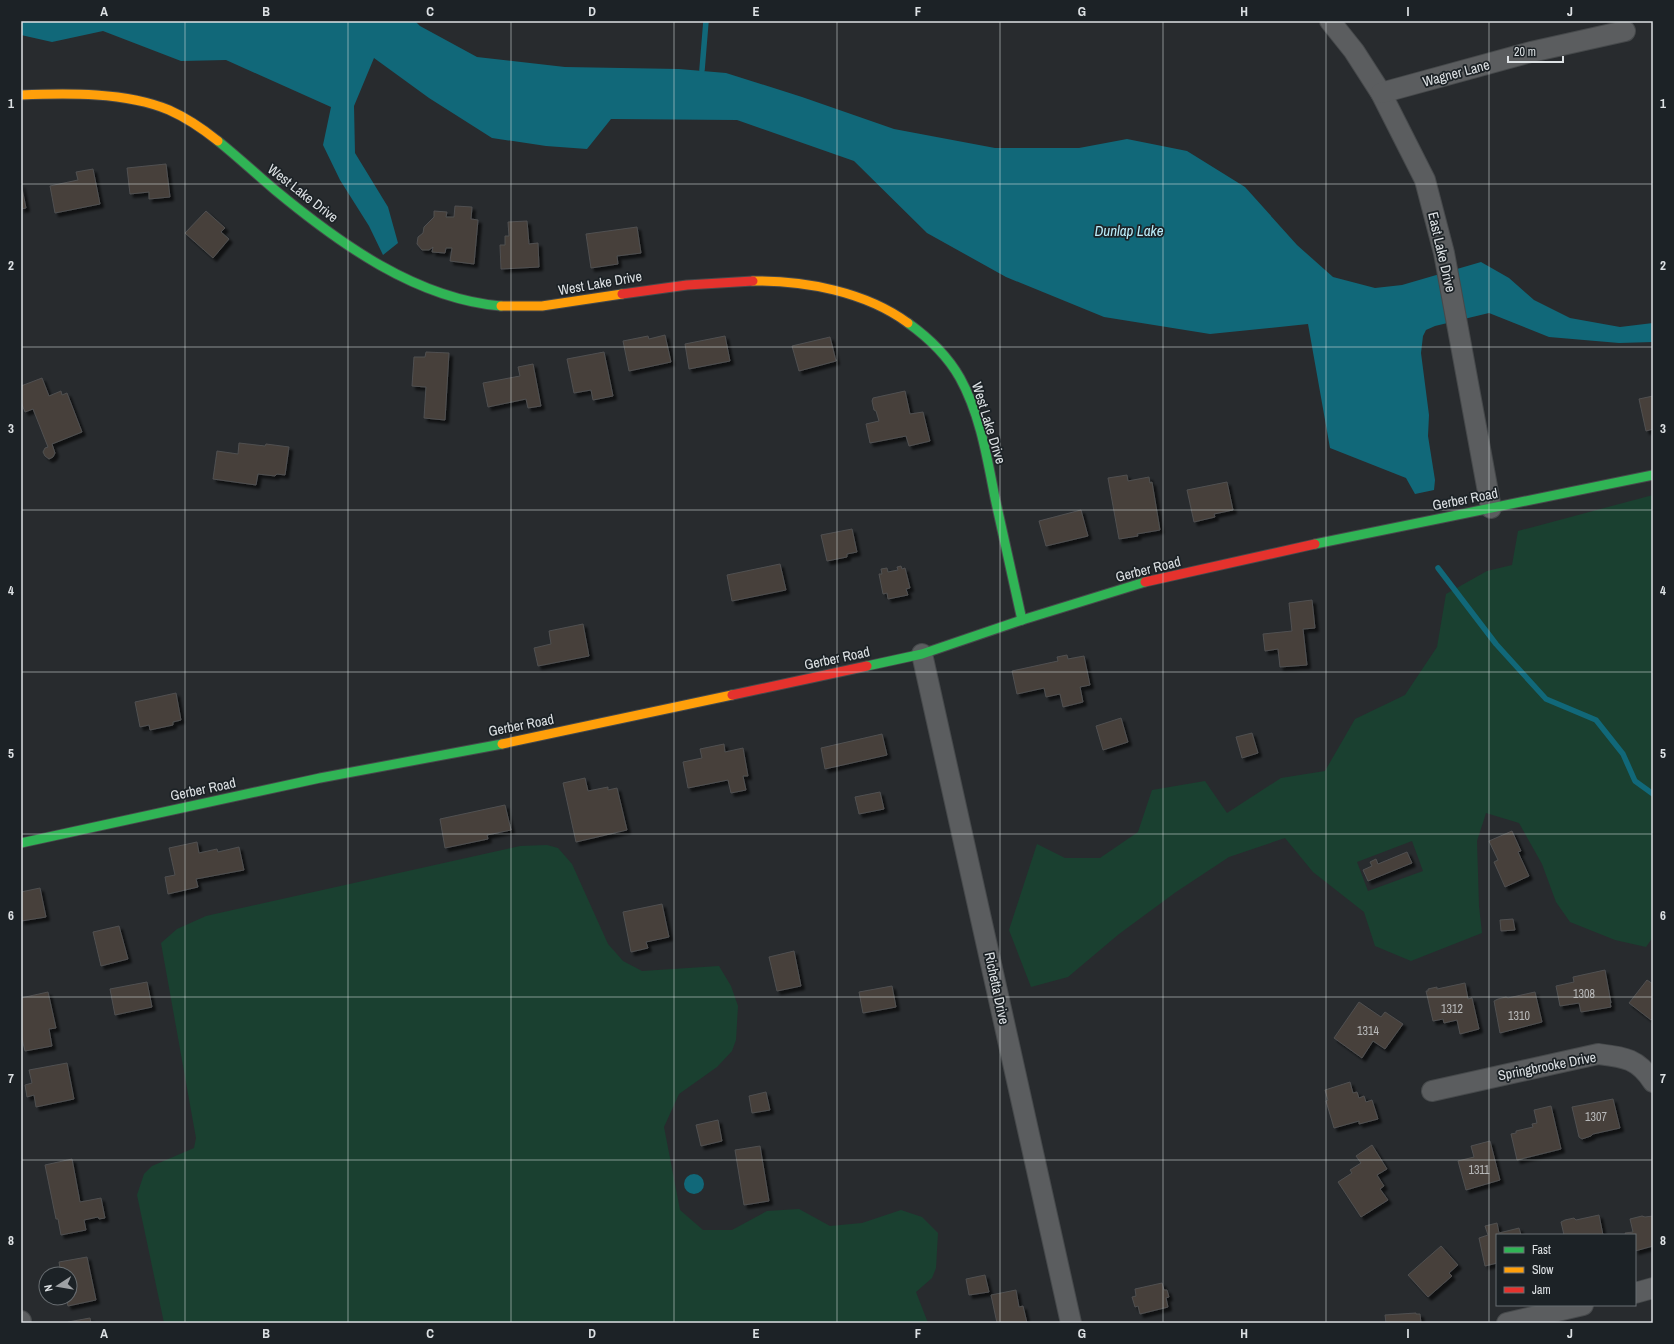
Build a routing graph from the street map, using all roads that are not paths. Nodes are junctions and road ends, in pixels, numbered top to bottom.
1 (1330, 21) edge
2 (1625, 31) dead end
3 (1381, 93) junction
4 (21, 95) edge
5 (1653, 474) edge
6 (1491, 508) junction
7 (1022, 620) junction
8 (922, 654) junction
9 (21, 843) edge
10 (1653, 1082) edge
11 (1432, 1091) dead end
12 (1653, 1288) edge
13 (1636, 1293) edge
14 (1579, 1306) edge
15 (1071, 1323) edge
16 (1507, 1323) edge

1 - 3 street, East Lake Drive
2 - 3 street, Wagner Lane
3 - 6 street, East Lake Drive
4 - 7 street, West Lake Drive
5 - 6 street, Gerber Road
6 - 7 street, Gerber Road
7 - 8 street, Gerber Road
8 - 9 street, Gerber Road
8 - 15 street, Richetta Drive
10 - 11 street, Springbrooke Drive
12 - 13 street
14 - 16 street

